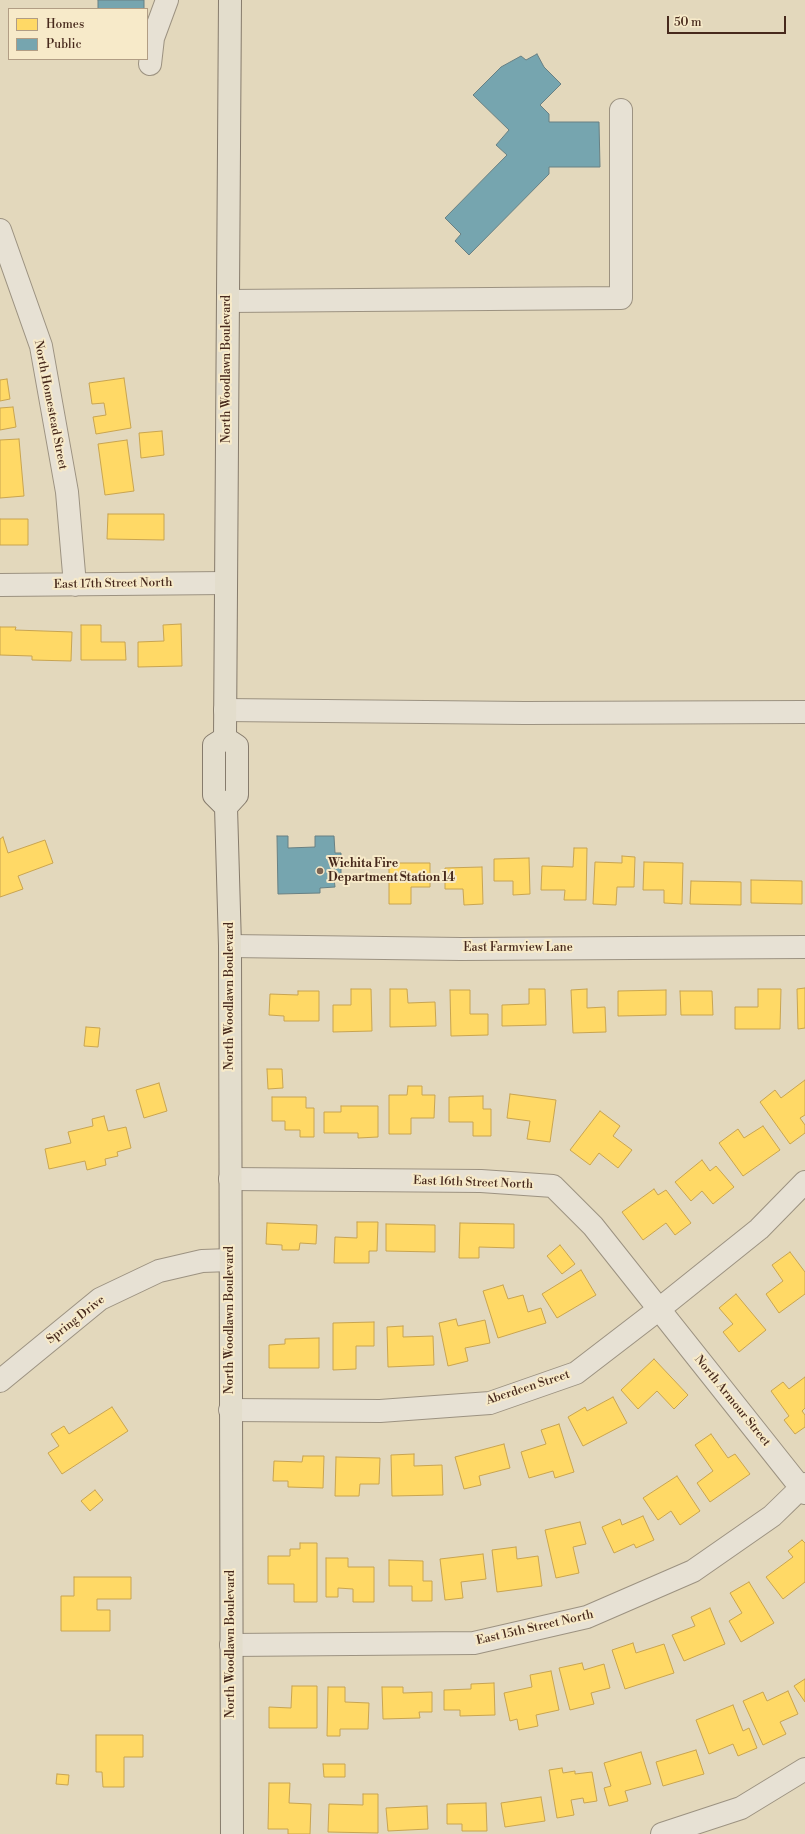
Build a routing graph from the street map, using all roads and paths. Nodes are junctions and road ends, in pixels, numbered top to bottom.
1 (167, 0) edge
2 (230, 0) edge
3 (150, 64) dead end
4 (621, 110) dead end
5 (0, 230) edge
6 (228, 301) junction
7 (226, 583) junction
8 (0, 585) edge
9 (75, 585) junction
10 (225, 710) junction
11 (805, 712) edge
12 (230, 946) junction
13 (805, 947) edge
14 (230, 1179) junction
15 (805, 1182) edge
16 (230, 1260) junction
17 (658, 1310) junction
18 (0, 1381) edge
19 (230, 1410) junction
20 (804, 1488) edge
21 (231, 1645) junction
22 (805, 1769) edge
23 (232, 1834) edge
24 (662, 1834) edge

1 - 3 street
2 - 6 main road, North Woodlawn Boulevard
4 - 6 street
5 - 9 street, North Homestead Street
6 - 7 main road, North Woodlawn Boulevard
7 - 9 street, East 17th Street North
7 - 10 main road, North Woodlawn Boulevard
8 - 9 street, East 17th Street North
10 - 11 street
10 - 12 main road, North Woodlawn Boulevard
12 - 13 street, East Farmview Lane
12 - 14 main road, North Woodlawn Boulevard
14 - 16 main road, North Woodlawn Boulevard
14 - 17 street, East 16th Street North
15 - 17 street, Aberdeen Street
16 - 18 street, Spring Drive
16 - 19 main road, North Woodlawn Boulevard
17 - 19 street, Aberdeen Street
17 - 20 street, North Armour Street
19 - 21 main road, North Woodlawn Boulevard
20 - 21 street, East 15th Street North
21 - 23 main road, North Woodlawn Boulevard
22 - 24 street

